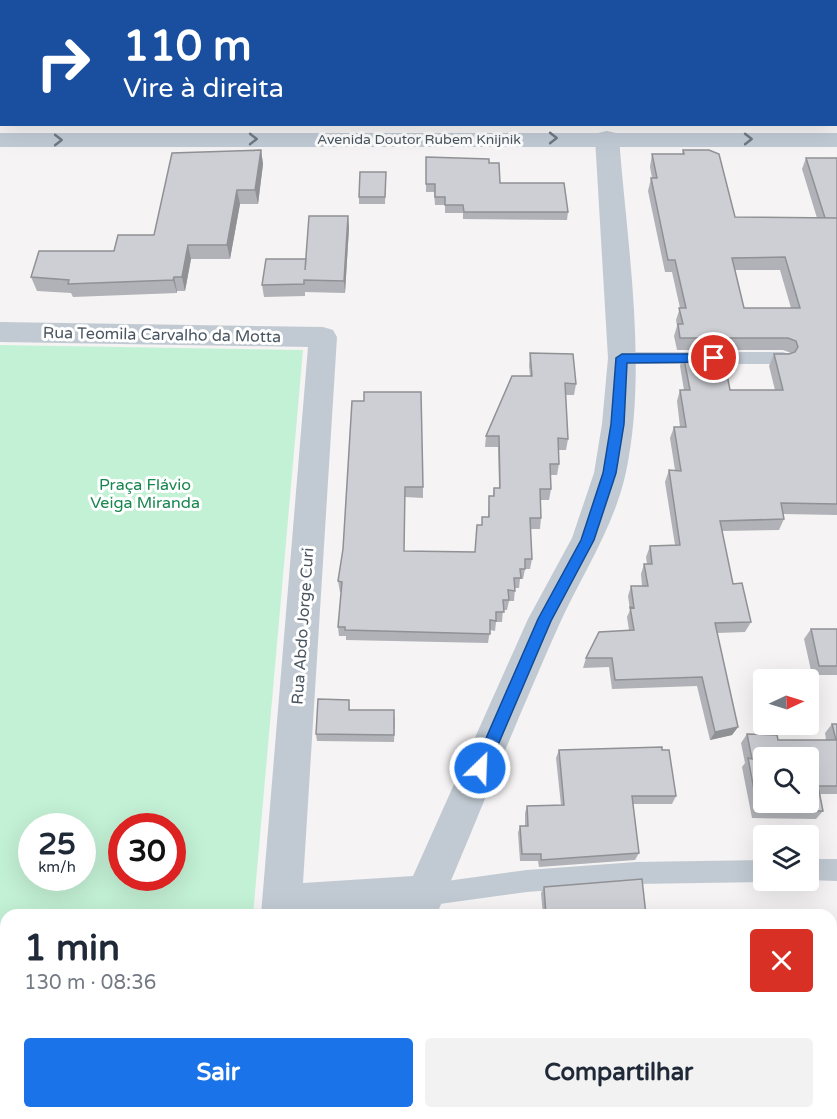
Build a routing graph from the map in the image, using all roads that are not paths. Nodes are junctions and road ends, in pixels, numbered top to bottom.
1 (8, 130) edge
2 (606, 131) edge
3 (289, 132) edge
4 (837, 140) edge
5 (0, 332) edge
6 (323, 337) joint
7 (622, 358) junction
8 (783, 358) edge
9 (819, 870) edge
10 (837, 870) edge
11 (753, 871) edge
12 (430, 905) edge
13 (282, 909) edge
14 (312, 909) edge

1 -> 3 street, Avenida Doutor Rubem Knijnik
3 -> 2 street, Avenida Doutor Rubem Knijnik
2 -> 4 street, Avenida Doutor Rubem Knijnik
2 - 7 street
5 - 6 street, Rua Teomila Carvalho da Motta
6 - 13 street, Rua Abdo Jorge Curi
7 - 8 lane
7 - 12 street
9 - 10 lane
11 - 12 lane
12 - 14 street

